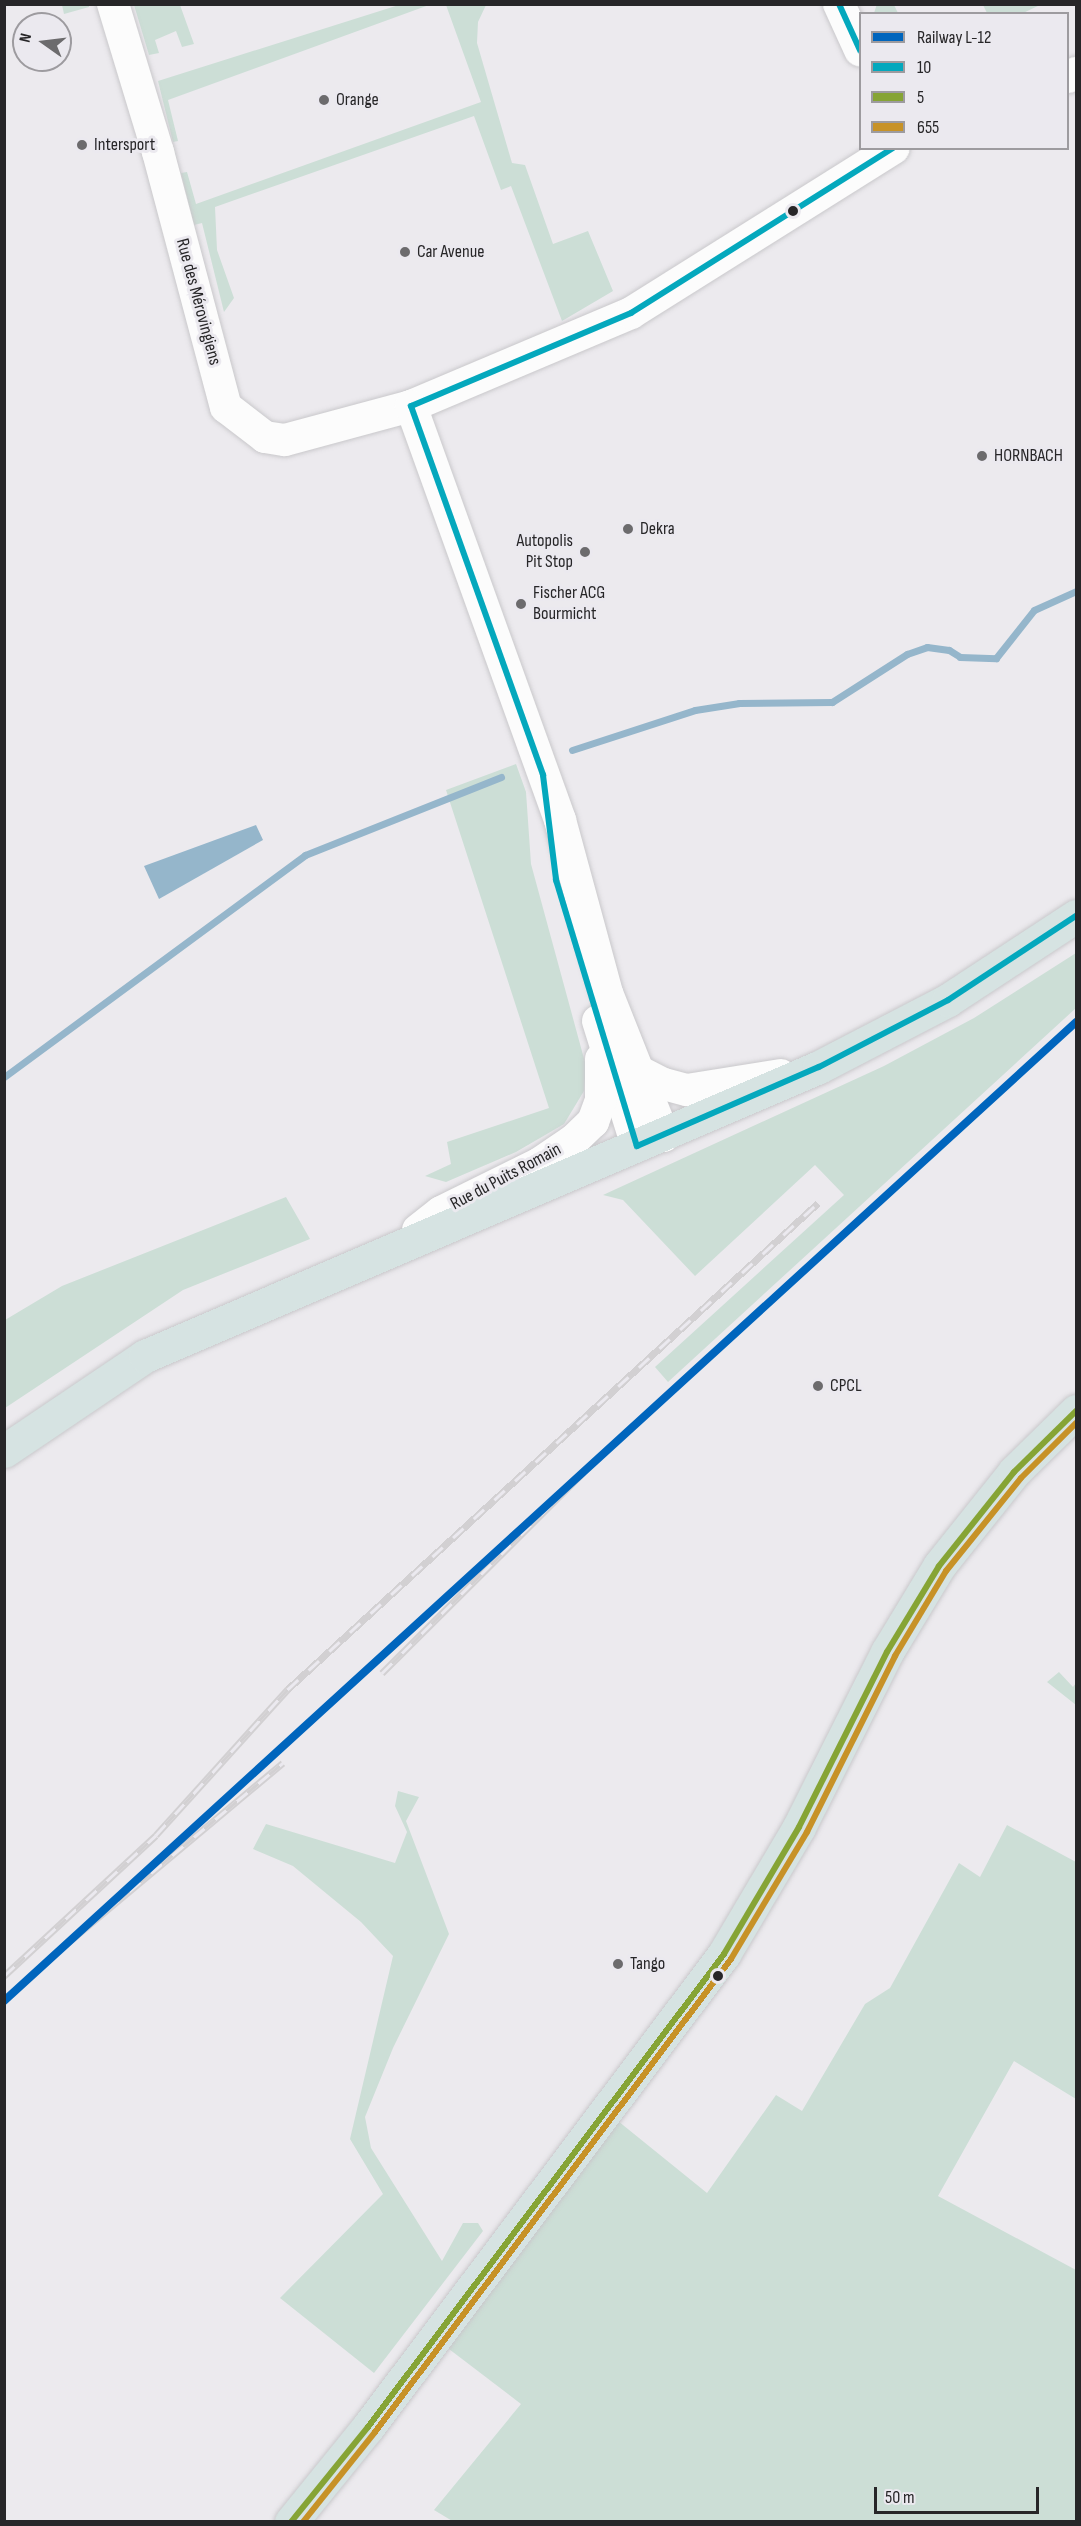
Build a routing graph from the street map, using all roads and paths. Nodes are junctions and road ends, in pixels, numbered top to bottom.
1 (113, 4) edge
2 (839, 4) edge
3 (859, 46) edge
4 (891, 150) edge
5 (411, 406) junction
6 (543, 775) junction
7 (1077, 916) edge
8 (591, 996) junction
9 (819, 1067) junction
10 (638, 1071) junction
11 (651, 1141) junction
12 (402, 1244) junction
13 (1077, 1411) edge
14 (4, 1451) edge
15 (291, 2522) edge

1 - 5 street, Rue des Mérovingiens
2 - 3 street
4 - 5 street
5 - 6 street, Rue du Puits Romain
6 - 8 street, Rue du Puits Romain
6 - 10 street, Rue du Puits Romain
7 - 9 main road
8 - 11 street, Rue du Puits Romain
8 - 12 street, Rue du Puits Romain
9 - 10 street
9 - 11 main road
10 - 11 street, Rue du Puits Romain
11 - 12 main road
12 - 14 main road
13 - 15 main road

